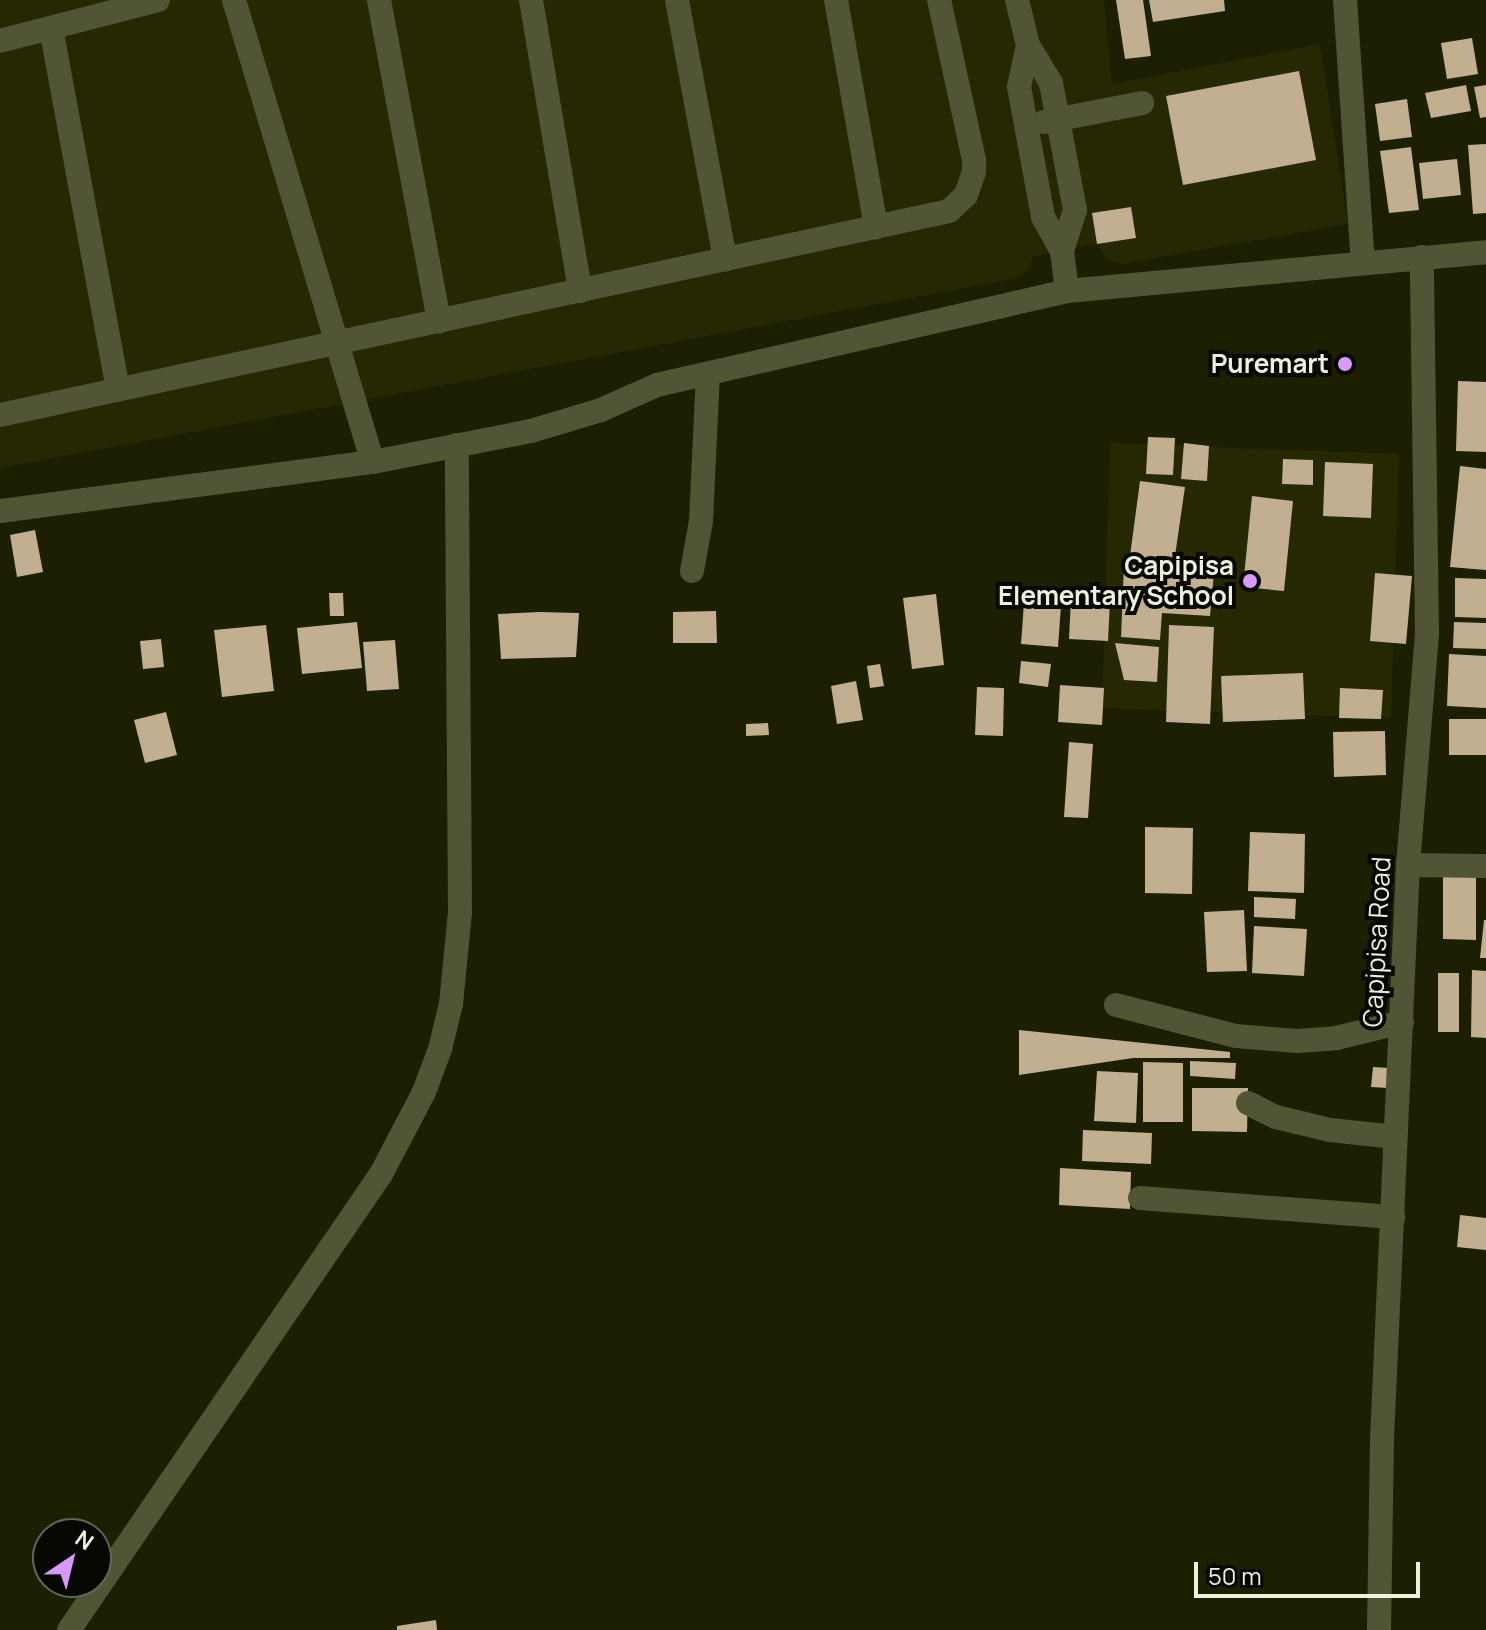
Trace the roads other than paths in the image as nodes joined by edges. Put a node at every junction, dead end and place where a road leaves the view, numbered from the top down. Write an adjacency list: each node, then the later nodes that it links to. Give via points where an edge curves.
1 (158, 0): 10 (street)
2 (234, 0): 25 (street)
3 (379, 0): 24 (street)
4 (531, 0): 22 (street)
5 (677, 0): 20 (street)
6 (836, 0): 16 (street)
7 (939, 0): 16 (street, via 974,160 971,184 949,211)
8 (1017, 0): 12 (street)
9 (1345, 0): 21 (street)
10 (51, 28): 11 (street); 27 (street)
11 (0, 41)
12 (1028, 45): 14 (street, via 1051,83); 15 (street, via 1019,87)
13 (1142, 103): 14 (street)
14 (1057, 119): 15 (street); 17 (street, via 1075,210)
15 (1026, 126): 17 (street, via 1043,217)
16 (876, 228): 20 (street)
17 (1062, 251): 23 (street)
18 (1486, 252): 19 (street)
19 (1422, 257): 21 (street); 33 (street, Capipisa Road, via 1427,632)
20 (725, 260): 22 (street)
21 (1363, 262): 23 (street)
22 (580, 291): 24 (street)
23 (1067, 291): 26 (street)
24 (439, 321): 25 (street)
25 (337, 343): 27 (street); 30 (street)
26 (708, 375): 29 (street, via 657,385 601,410 531,431); 32 (street, via 701,521)
27 (118, 389): 28 (street)
28 (0, 415)
29 (457, 445): 30 (street); 41 (street, via 460,913 451,1004 440,1049 381,1174)
30 (373, 462): 31 (street)
31 (0, 511)
32 (692, 571)
33 (1408, 865): 34 (street); 36 (street, Capipisa Road)
34 (1486, 866)
35 (1116, 1005): 36 (street, via 1236,1036 1283,1040 1336,1038)
36 (1402, 1022): 38 (street, Capipisa Road)
37 (1248, 1103): 38 (street, via 1276,1117 1321,1128)
38 (1396, 1137): 40 (street, Capipisa Road)
39 (1140, 1198): 40 (street)
40 (1393, 1217): 42 (street, Capipisa Road)
41 (69, 1630)
42 (1379, 1630)

